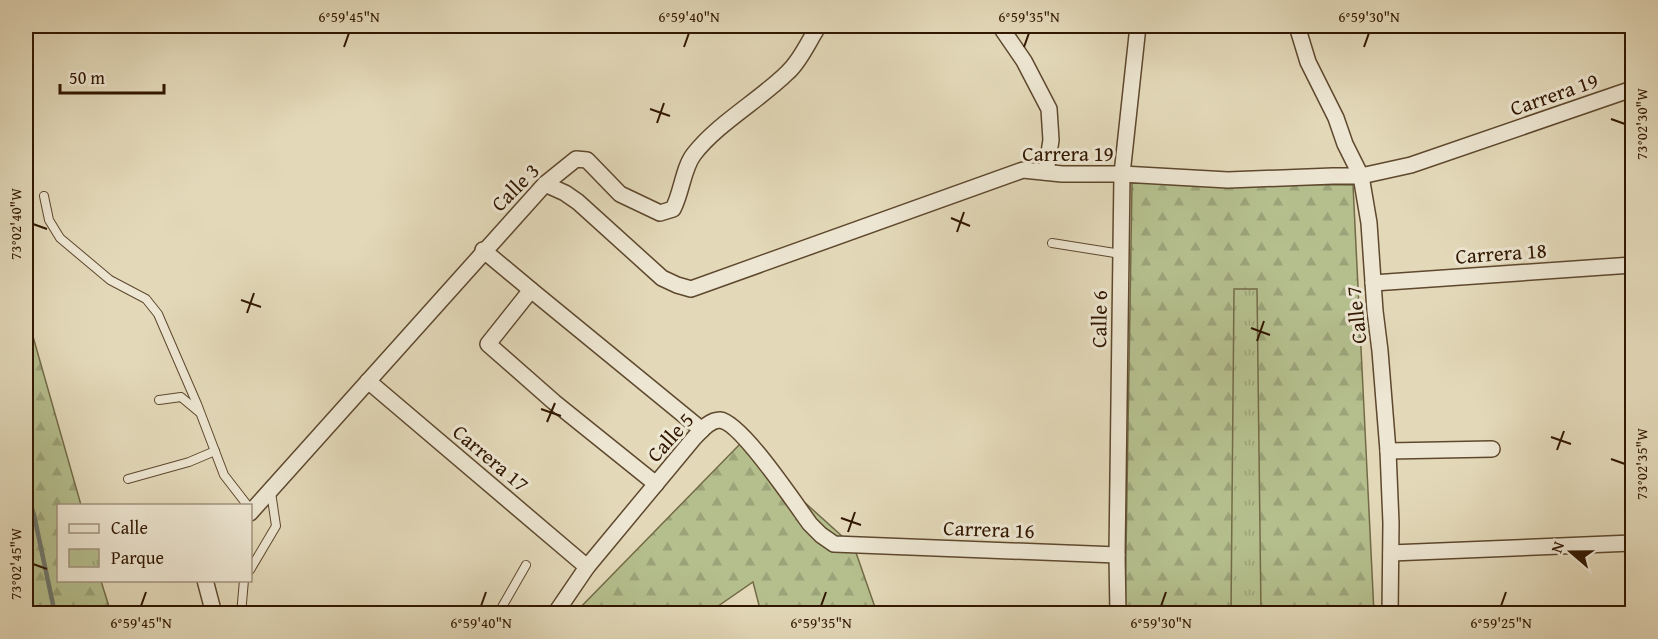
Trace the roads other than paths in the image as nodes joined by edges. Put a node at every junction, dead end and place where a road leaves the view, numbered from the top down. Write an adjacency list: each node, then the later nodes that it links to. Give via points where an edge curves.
1 (815, 26): 9 (street, Calle 3, via 790,71 693,155 673,209 660,213 620,194 587,160 576,159)
2 (1000, 26): 6 (street, via 1049,109 1051,140)
3 (1138, 26): 7 (street, Calle 6)
4 (1297, 26): 8 (street, Calle 7, via 1308,62)
5 (1632, 89): 8 (street, Carrera 19, via 1410,165)
6 (1046, 172): 7 (street, Carrera 19); 9 (street, Carrera 19, via 1023,170 691,288 662,278 578,202)
7 (1122, 174): 8 (street, Carrera 19, via 1228,180); 13 (street, Calle 6)
8 (1361, 176): 15 (street, Calle 7)
9 (545, 184): 12 (street, Calle 3)
10 (44, 196): 19 (lane, via 49,220 60,238 110,280 146,298 158,314)
11 (1052, 243): 13 (lane)
12 (483, 250): 16 (street); 17 (street, Calle 3)
13 (1121, 254): 32 (street, Calle 6)
14 (1632, 265): 15 (street, Carrera 18)
15 (1373, 283): 23 (street, Calle 7)
16 (531, 290): 20 (street); 25 (street, via 488,344)
17 (368, 381): 26 (street, Calle 3); 35 (street, Carrera 17)
18 (159, 400): 19 (lane, via 181,397)
19 (200, 412): 22 (lane)
20 (702, 430): 25 (street, Calle 5); 30 (street, Calle 5, via 717,420 733,426 821,535 834,544)
21 (1492, 449): 23 (street)
22 (215, 451): 24 (lane); 27 (lane, via 224,475)
23 (1388, 451): 31 (street, Calle 7)
24 (128, 478)
25 (656, 484): 35 (street, Calle 5)
26 (271, 490): 28 (street, Calle 3); 34 (lane, via 276,526)
27 (246, 504)
28 (252, 508)
29 (1632, 543): 31 (street)
30 (859, 546): 32 (street, Carrera 16)
31 (1391, 554): 43 (street, Calle 7)
32 (1117, 555): 42 (street, Calle 6)
33 (526, 565): 40 (lane)
34 (252, 567)
35 (587, 567): 41 (street, Calle 5)
36 (206, 582): 38 (street)
37 (244, 582): 39 (lane)
38 (214, 614)
39 (241, 614)
40 (498, 614)
41 (555, 614)
42 (1118, 614)
43 (1390, 614)

